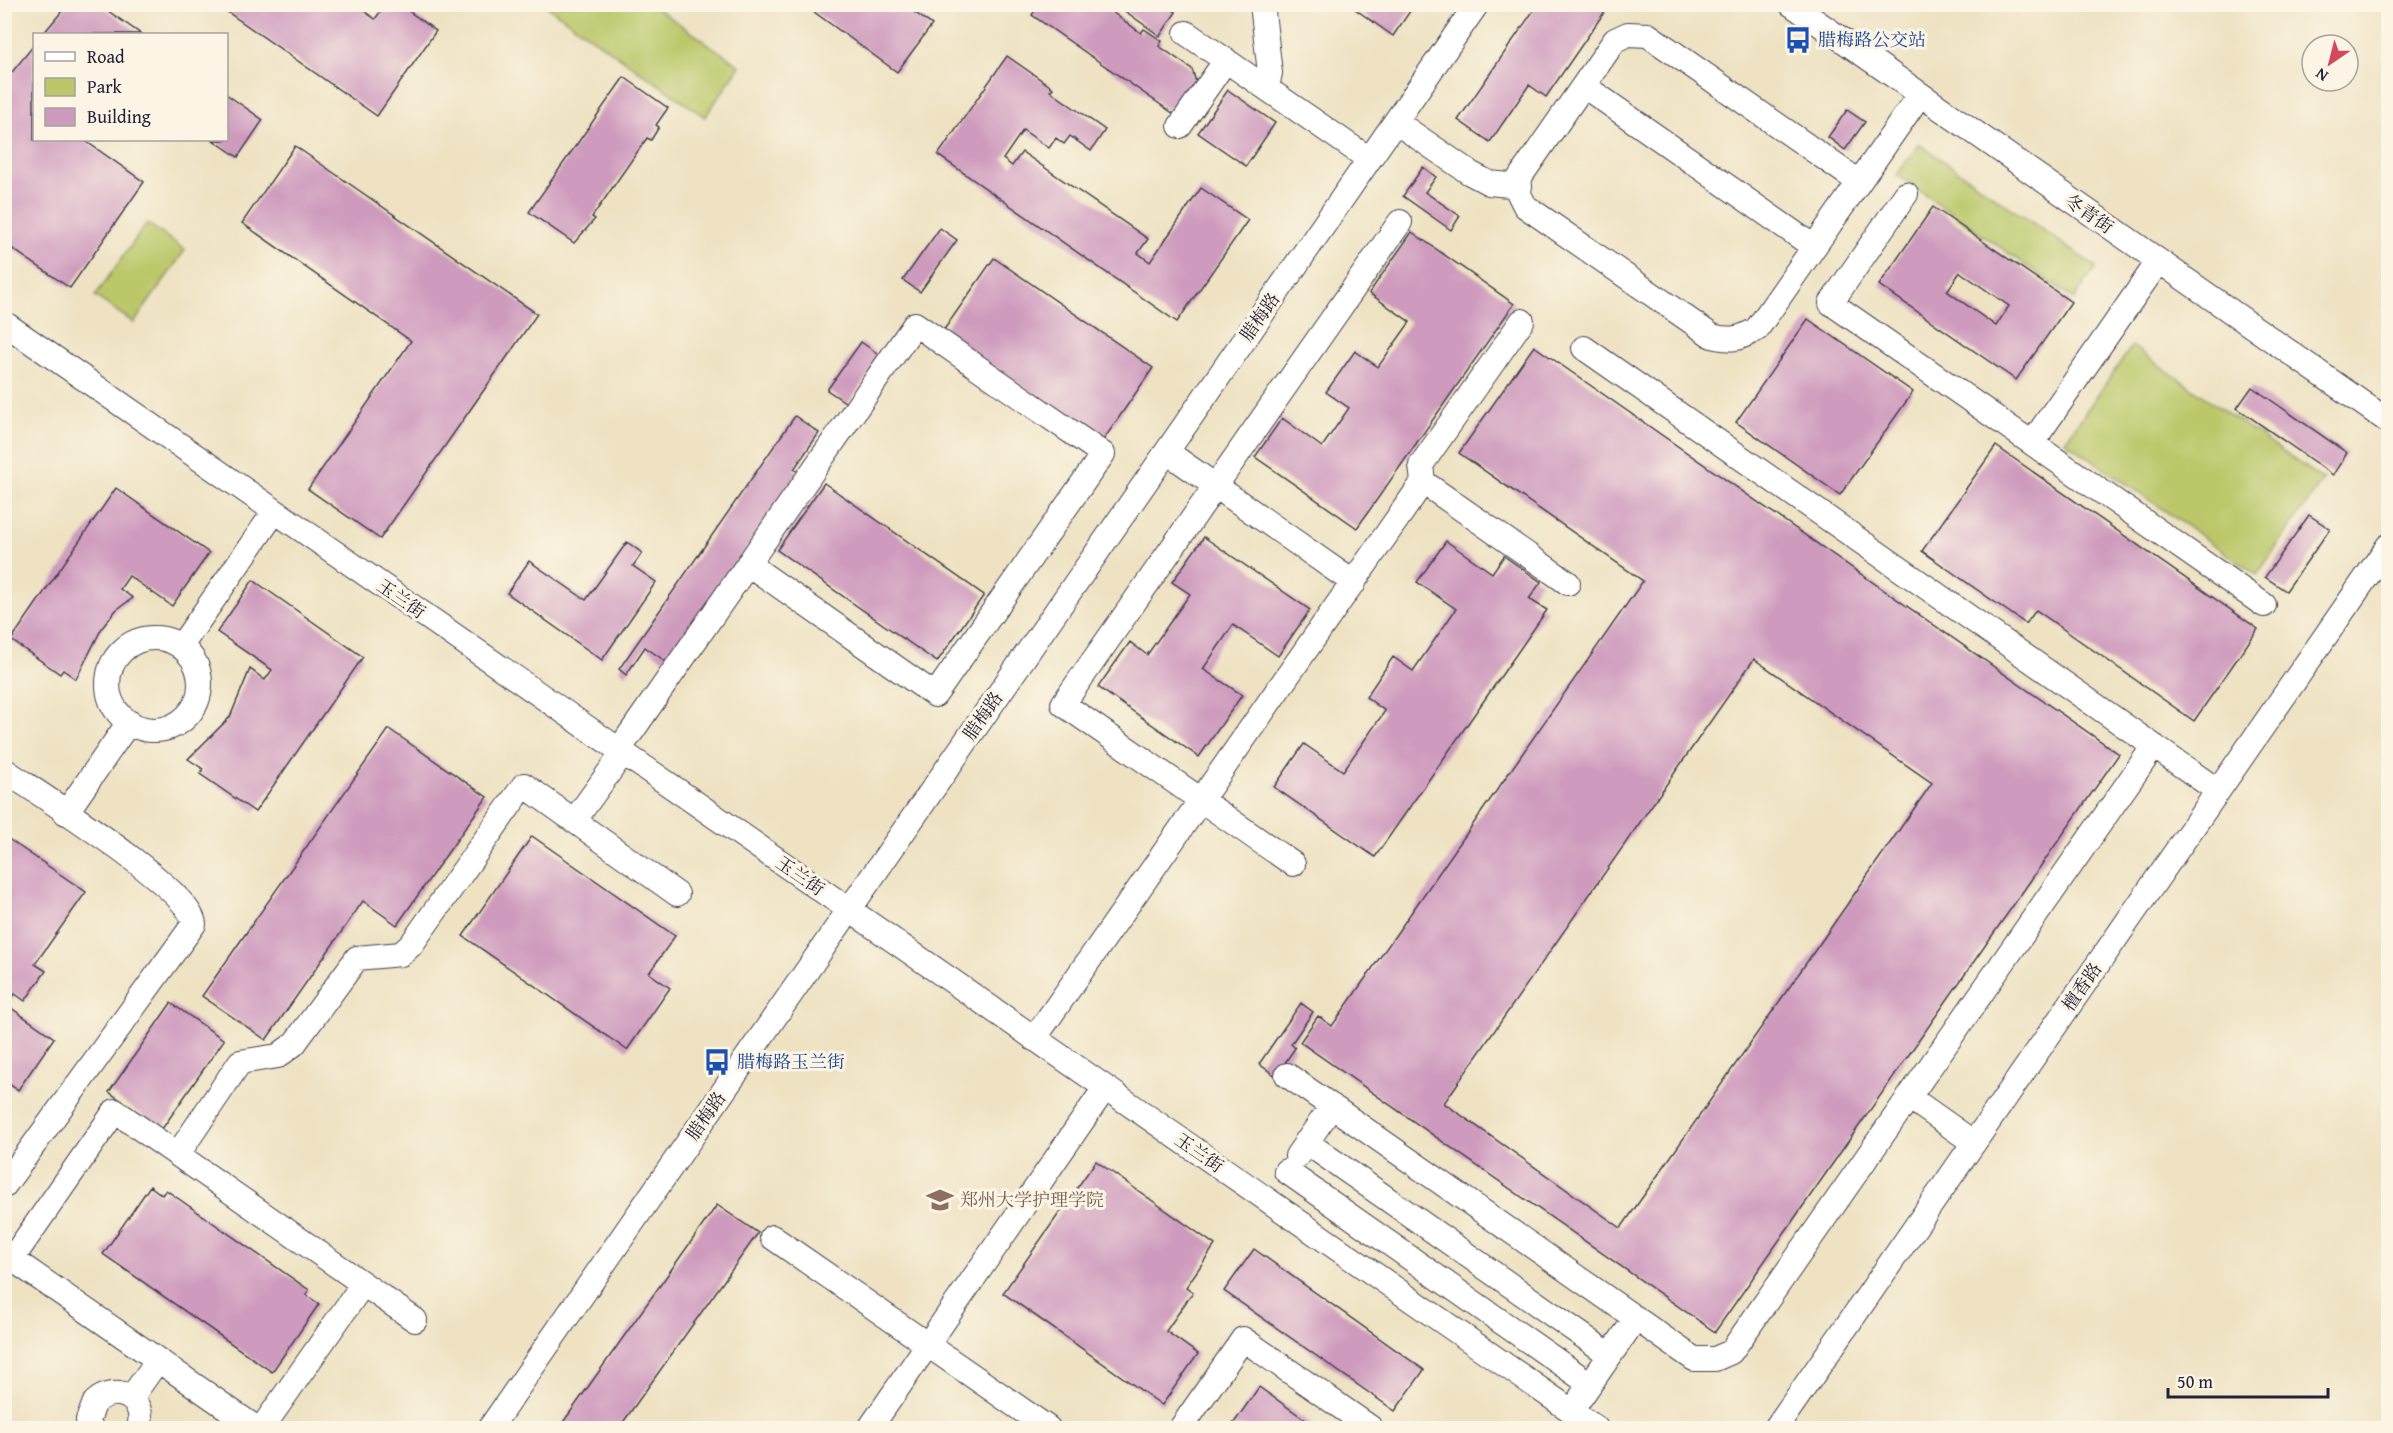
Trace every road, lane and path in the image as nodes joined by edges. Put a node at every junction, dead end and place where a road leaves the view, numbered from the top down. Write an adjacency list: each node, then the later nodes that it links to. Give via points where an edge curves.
1 (1262, 4): 7 (street, via 1270,73)
2 (1477, 4): 9 (street, 腊梅路)
3 (1791, 4): 8 (street, 冬青街)
4 (1186, 33): 5 (street)
5 (1226, 60): 7 (street); 10 (street)
6 (1584, 86): 12 (street, via 1615,40 1628,34 1648,35); 13 (street, via 1520,177); 16 (street)
7 (1267, 88): 11 (street)
8 (1919, 96): 12 (street); 17 (street, 冬青街)
9 (1396, 122): 11 (street, 腊梅路); 13 (street, via 1489,183)
10 (1180, 126)
11 (1369, 159): 23 (street, 腊梅路)
12 (1859, 182): 16 (street)
13 (1520, 186): 16 (street, via 1526,206 1712,336 1728,340 1742,338 1757,329)
14 (1906, 194): 22 (street, via 1831,303)
15 (1400, 222): 25 (street)
16 (1814, 247)
17 (2158, 262): 21 (street, 冬青街); 22 (street)
18 (1522, 321): 24 (street, via 1420,465)
19 (4, 323): 26 (street, 玉兰街)
20 (1584, 348): 34 (street)
21 (2388, 421)
22 (2032, 443): 31 (street)
23 (1167, 452): 25 (street); 43 (street, 腊梅路)
24 (1423, 482): 29 (street); 30 (street)
25 (1215, 486): 29 (street); 38 (street, via 1063,704)
26 (275, 511): 32 (street); 35 (street, 玉兰街)
27 (2388, 546): 37 (street, 檀香路)
28 (748, 564): 28 (street, via 915,324 1102,454 935,695); 35 (street)
29 (1354, 582): 38 (street)
30 (1568, 583)
31 (2264, 605)
32 (181, 646): 33 (street, via 192,657 201,679 197,703 181,722 158,730); 33 (street, via 151,637 119,653 108,686 115,708)
33 (129, 722): 39 (street)
34 (2154, 747): 37 (street); 47 (street)
35 (621, 752): 40 (street); 43 (street, 玉兰街)
36 (4, 770): 39 (street)
37 (2218, 791): 50 (street, 檀香路)
38 (1201, 800): 41 (street); 44 (street)
39 (66, 813): 53 (street, via 155,876 188,908 194,924)
40 (574, 821): 42 (street); 51 (street, via 524,785 411,945 401,954 357,958 294,1044 278,1056 240,1062)
41 (1293, 864)
42 (677, 894)
43 (849, 910): 44 (street, 玉兰街); 69 (street, 腊梅路)
44 (1034, 1039): 46 (street, 玉兰街)
45 (1287, 1075): 48 (street)
46 (1105, 1088): 54 (street, 玉兰街); 59 (street)
47 (1909, 1097): 50 (street); 57 (street, via 1731,1352 1714,1359 1694,1359)
48 (1332, 1106): 49 (street); 57 (street)
49 (1306, 1142): 52 (street); 60 (street)
50 (1974, 1143): 75 (street, 檀香路)
51 (178, 1154): 56 (street); 61 (street, via 115,1111 12,1258)
52 (1286, 1171): 54 (street); 62 (street)
53 (4, 1186)
54 (1266, 1200): 64 (street, 玉兰街)
55 (772, 1237): 59 (street)
56 (363, 1284): 58 (street); 68 (street)
57 (1636, 1318): 60 (street)
58 (415, 1320)
59 (927, 1345): 70 (street); 71 (street)
60 (1610, 1355): 62 (street)
61 (158, 1360): 63 (street); 67 (street)
62 (1590, 1384): 64 (street)
63 (131, 1398): 65 (street, via 122,1393 102,1395 90,1410); 66 (street, via 139,1410)
64 (1571, 1411): 74 (street, 玉兰街)
65 (91, 1428)
66 (139, 1428)
67 (256, 1428)
68 (262, 1428)
69 (490, 1428)
70 (870, 1428)
71 (1048, 1428)
72 (1181, 1428): 73 (street, via 1243,1340)
73 (1371, 1428)
74 (1596, 1428)
75 (1776, 1428)

